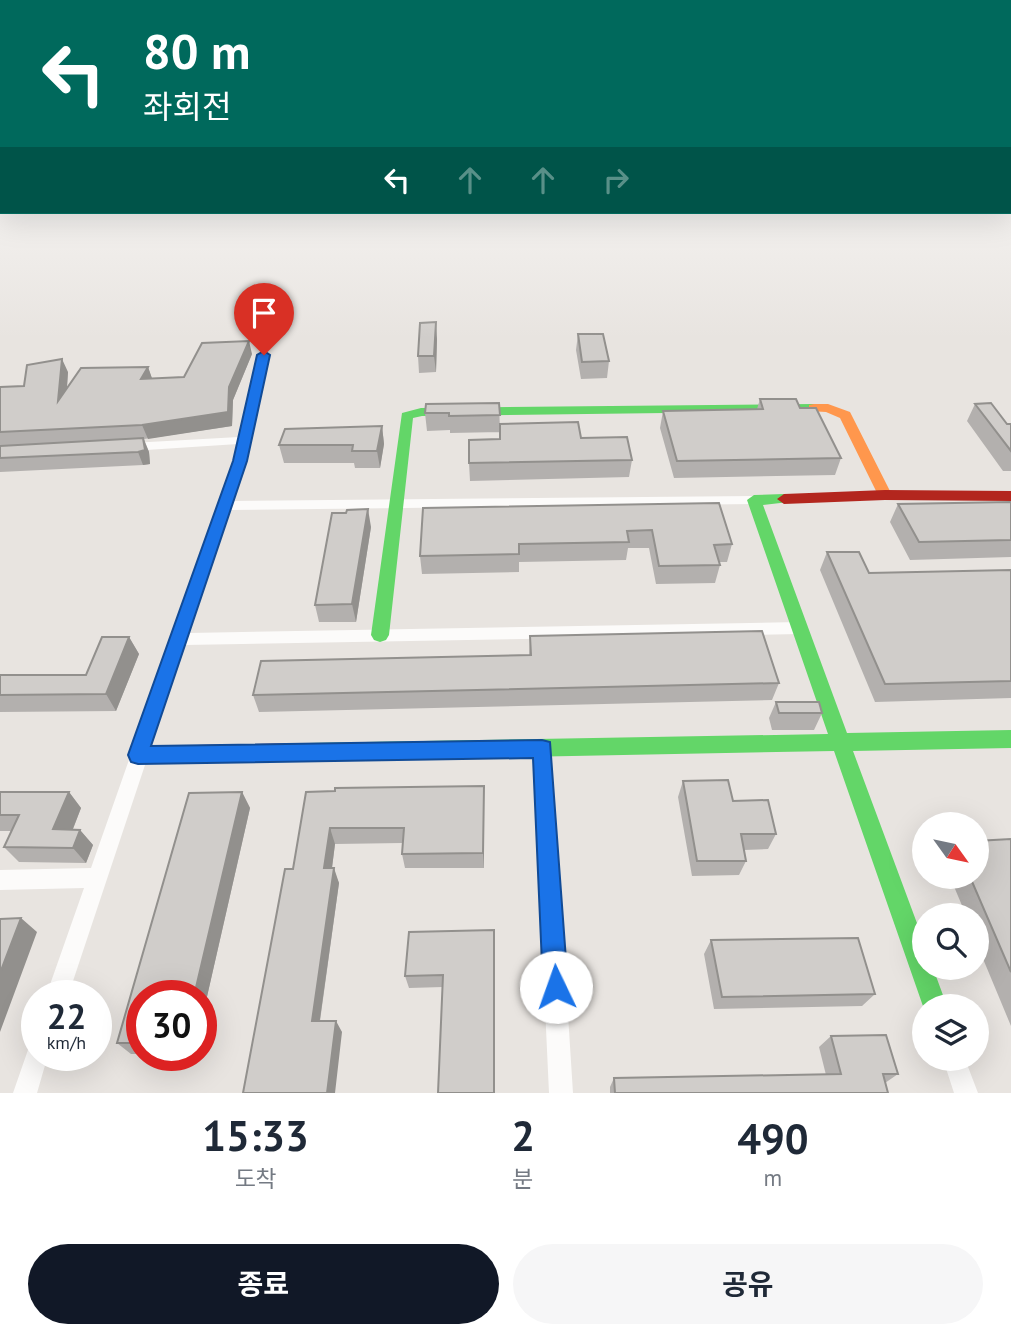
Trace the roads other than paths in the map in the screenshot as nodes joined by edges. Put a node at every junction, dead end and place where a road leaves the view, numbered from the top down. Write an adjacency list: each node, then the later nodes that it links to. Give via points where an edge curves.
1 (264, 355): 2 (street)
2 (244, 440): 3 (street); 8 (street)
3 (117, 448)
4 (885, 495): 5 (street); 6 (street); 7 (street, via 845,415 828,408 434,411 407,416)
5 (1011, 496)
6 (754, 500): 7 (street); 9 (street)
7 (397, 504): 8 (street); 10 (street)
8 (224, 506): 11 (street)
9 (799, 628): 10 (street); 13 (street)
10 (380, 635): 11 (street)
11 (179, 639): 15 (street)
12 (1011, 739): 13 (street)
13 (843, 743): 14 (street); 19 (street)
14 (542, 749): 15 (street); 23 (street)
15 (138, 755): 16 (street)
16 (97, 878): 17 (street); 18 (street)
17 (0, 880)
18 (62, 980)
19 (931, 994)
20 (32, 1071): 22 (street)
21 (958, 1071): 24 (street)
22 (24, 1093)
23 (561, 1093)
24 (966, 1093)

